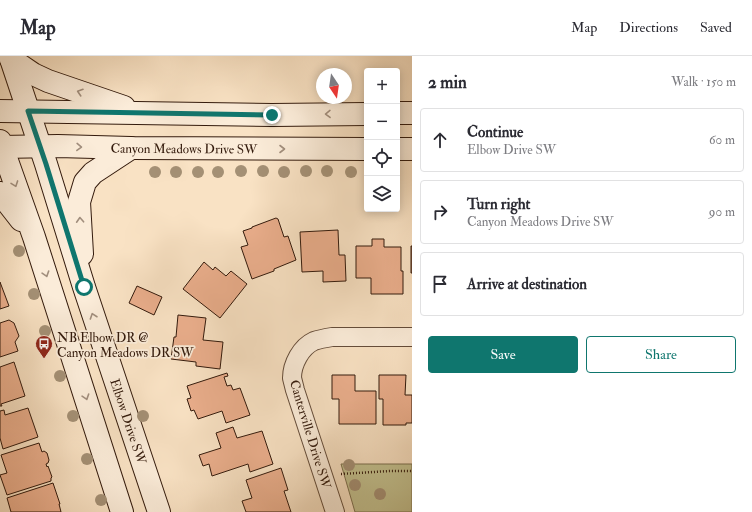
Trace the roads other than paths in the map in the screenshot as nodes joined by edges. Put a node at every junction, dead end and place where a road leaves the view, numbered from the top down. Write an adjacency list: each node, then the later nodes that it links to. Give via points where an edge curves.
1 (11, 58): 3 (main road, Elbow Drive SW); 4 (main road, one-way to 1, via 48,81 32,74)
2 (0, 111): 3 (main road)
3 (28, 111): 4 (main road); 9 (main road, Elbow Drive SW)
4 (144, 113): 7 (main road, one-way to 4)
5 (400, 113): 6 (main road)
6 (412, 113)
7 (364, 114)
8 (1, 145): 9 (main road, Canyon Meadows Drive SW); 15 (main road, one-way to 15)
9 (40, 146): 10 (main road, Canyon Meadows Drive SW, one-way to 10); 16 (main road, Elbow Drive SW)
10 (131, 148): 11 (main road, Canyon Meadows Drive SW, one-way to 11); 16 (main road, one-way to 10, via 79,202 85,182 93,173)
11 (364, 149)
12 (400, 149): 13 (main road)
13 (412, 149)
14 (0, 193): 15 (main road)
15 (34, 236): 18 (main road, one-way to 18)
16 (84, 287): 19 (main road, Elbow Drive SW, one-way to 16)
17 (412, 337): 20 (street, Canterville Drive SW, via 332,337 313,341 300,354 294,365 292,378 295,390)
18 (122, 512)
19 (159, 512)
20 (335, 512)

